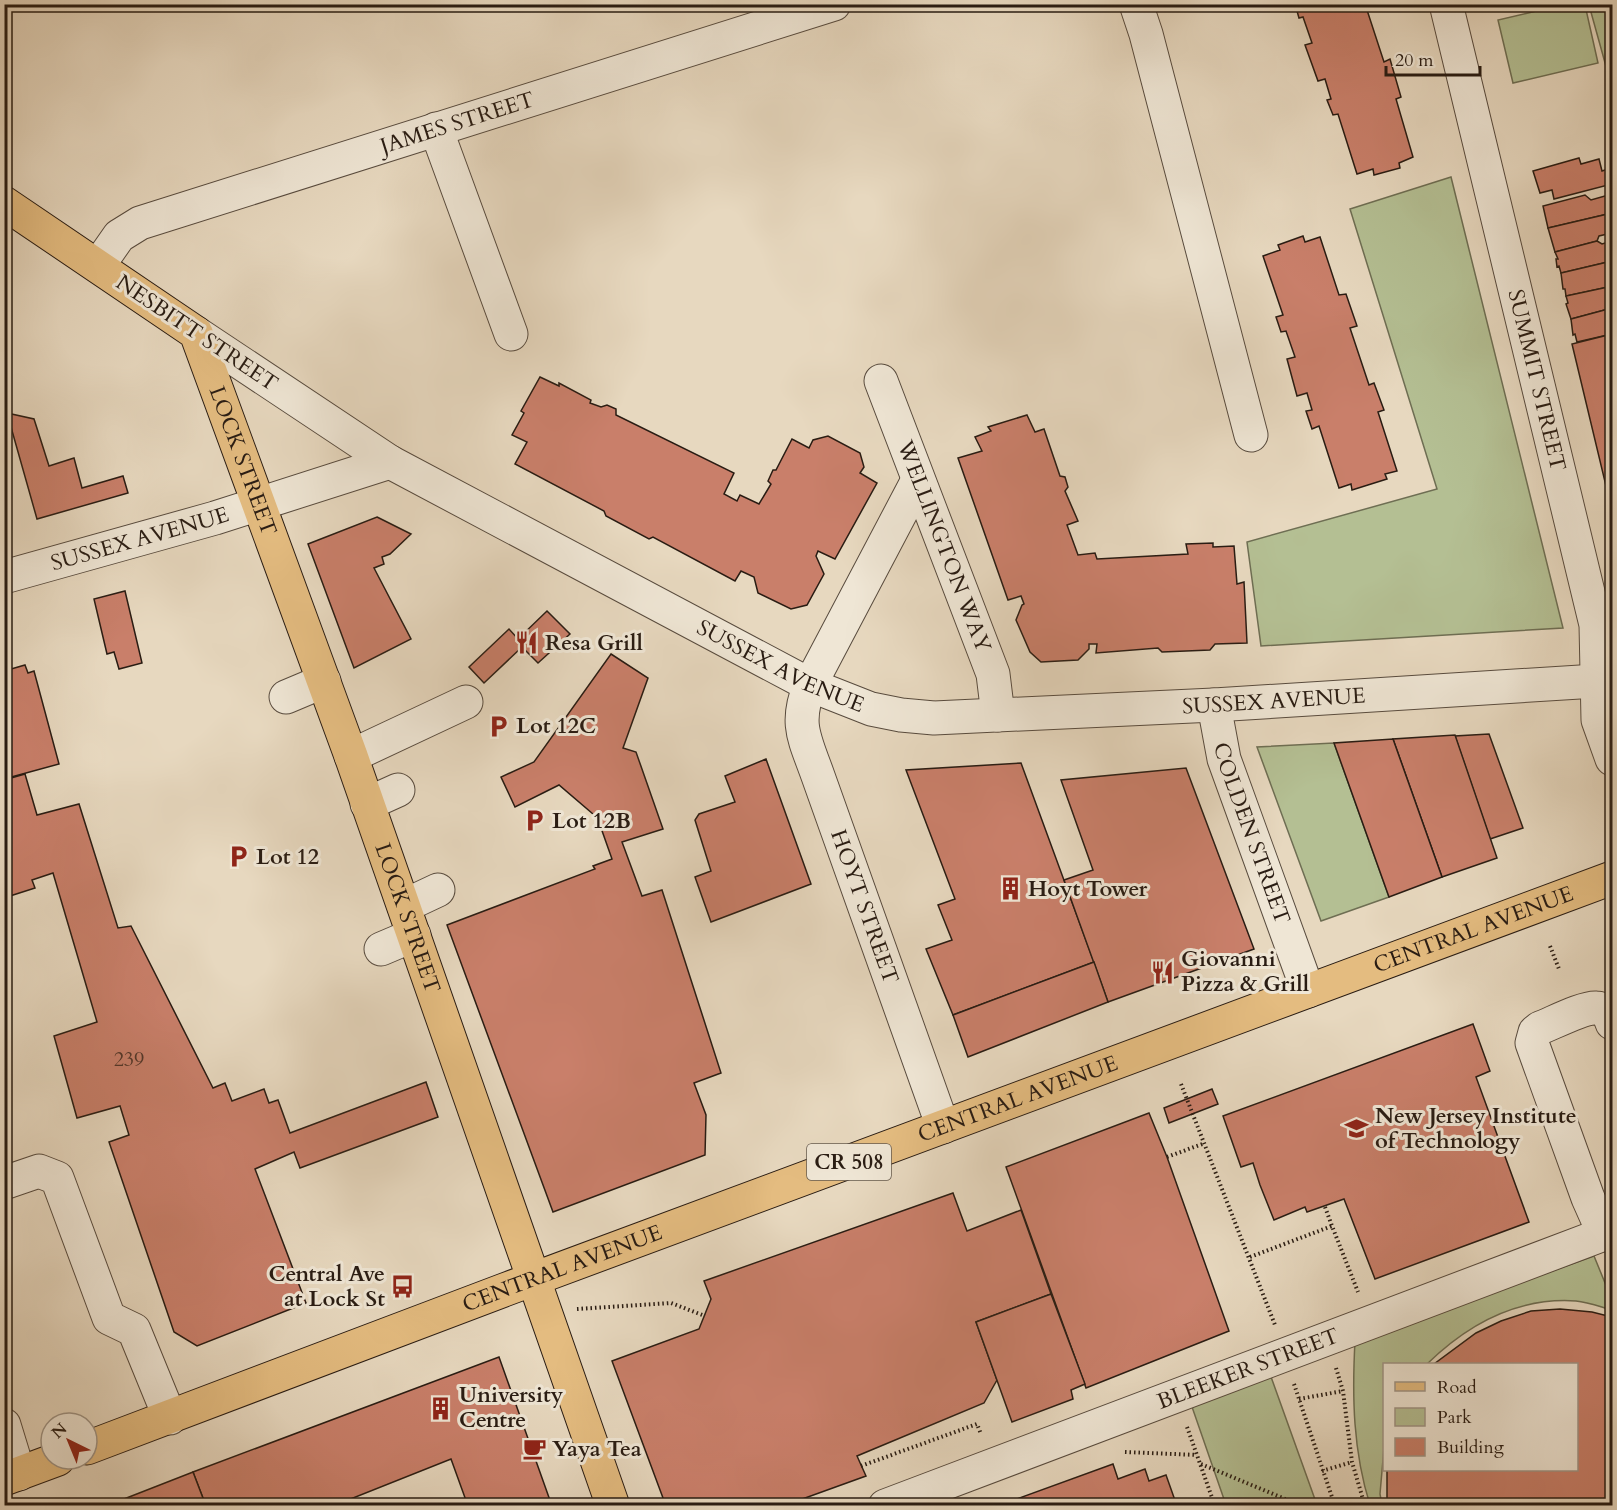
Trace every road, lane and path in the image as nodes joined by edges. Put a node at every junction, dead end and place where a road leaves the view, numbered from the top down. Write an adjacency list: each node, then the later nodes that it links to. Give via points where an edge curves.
1 (834, 4): 4 (street, JAMES STREET)
2 (1136, 4): 10 (street)
3 (1446, 4): 16 (street, SUMMIT STREET, via 1596,625)
4 (436, 129): 6 (street, JAMES STREET, via 140,223 119,236); 8 (street)
5 (4, 203): 6 (main road, NESBITT STREET)
6 (98, 266): 7 (main road, NESBITT STREET)
7 (196, 333): 11 (street, NESBITT STREET); 13 (main road, LOCK STREET)
8 (511, 334)
9 (881, 381): 12 (street, WELLINGTON WAY)
10 (1251, 435)
11 (390, 462): 13 (street, SUSSEX AVENUE); 17 (street, SUSSEX AVENUE)
12 (918, 480): 17 (street, HOYT STREET); 21 (street, WELLINGTON WAY, via 993,674)
13 (260, 504): 14 (street, SUSSEX AVENUE); 15 (main road, LOCK STREET)
14 (4, 578)
15 (324, 681): 18 (street); 22 (main road, LOCK STREET)
16 (1605, 681): 20 (street, SUSSEX AVENUE); 23 (street, SUMMIT STREET, via 1598,720)
17 (810, 685): 21 (street, SUSSEX AVENUE, via 885,712 934,718); 35 (street, HOYT STREET, via 803,703 802,730)
18 (286, 697)
19 (466, 702): 22 (street)
20 (1214, 705): 21 (street, SUSSEX AVENUE); 32 (street, COLDEN STREET, via 1224,759)
21 (998, 715)
22 (351, 756): 25 (main road, LOCK STREET)
23 (1612, 759)
24 (398, 790): 25 (street)
25 (367, 804): 28 (main road, LOCK STREET)
26 (1612, 878): 32 (main road, CENTRAL AVENUE / CR 508)
27 (438, 890): 28 (street)
28 (409, 920): 30 (street); 43 (main road, LOCK STREET)
29 (1550, 946): 31 (path)
30 (381, 949)
31 (1559, 969)
32 (1308, 991): 35 (main road, CENTRAL AVENUE / CR 508)
33 (1612, 1023): 41 (street, via 1602,1009 1589,1009 1540,1028 1532,1043 1588,1198)
34 (1181, 1084): 36 (path)
35 (943, 1127): 43 (main road, CENTRAL AVENUE / CR 508)
36 (1205, 1143): 37 (path); 42 (path)
37 (1167, 1157)
38 (4, 1184): 52 (street, via 39,1171 57,1178 109,1318 134,1330)
39 (1325, 1207): 40 (path)
40 (1332, 1226): 42 (path); 44 (path)
41 (1608, 1232): 47 (street, BLEEKER STREET)
42 (1250, 1257): 48 (path)
43 (533, 1280): 52 (main road, CENTRAL AVENUE / CR 508); 62 (main road, LOCK STREET)
44 (1360, 1298)
45 (576, 1309): 46 (path, via 671,1303)
46 (705, 1316)
47 (1327, 1339): 48 (street, BLEEKER STREET); 49 (path)
48 (1286, 1355): 50 (street, BLEEKER STREET); 51 (path)
49 (1343, 1391): 51 (path); 55 (path)
50 (1176, 1396): 56 (path); 58 (street, BLEEKER STREET)
51 (1299, 1400): 60 (path)
52 (170, 1418): 54 (main road, CENTRAL AVENUE / CR 508)
53 (4, 1425): 61 (street)
54 (99, 1445)
55 (1352, 1462): 60 (path); 67 (path)
56 (1200, 1463): 64 (path); 65 (path)
57 (39, 1466): 61 (main road)
58 (994, 1466): 59 (path, via 977,1424); 63 (street, BLEEKER STREET)
59 (861, 1467)
60 (1322, 1471): 66 (path)
61 (12, 1476)
62 (613, 1506)
63 (885, 1506)
64 (1215, 1506)
65 (1302, 1506)
66 (1335, 1506)
67 (1365, 1506)

